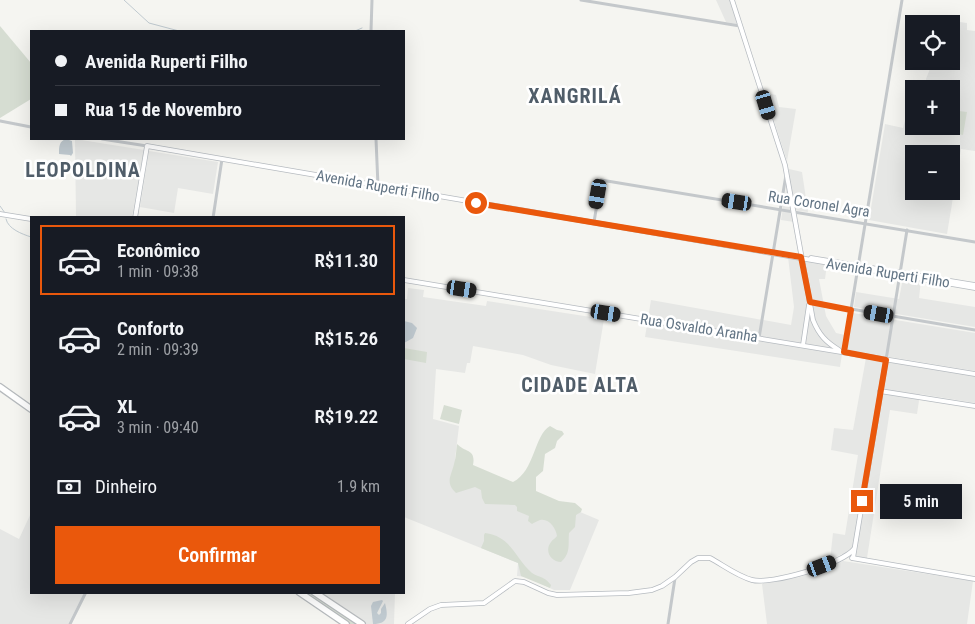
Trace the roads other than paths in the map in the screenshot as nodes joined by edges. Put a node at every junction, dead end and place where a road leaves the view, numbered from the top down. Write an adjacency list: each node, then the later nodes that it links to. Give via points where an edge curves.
1 (372, 0): 6 (street)
2 (581, 0): 5 (street)
3 (732, 0): 5 (main road)
4 (902, 0): 22 (street)
5 (740, 26): 13 (main road)
6 (371, 30)
7 (0, 121): 8 (street)
8 (30, 127)
9 (108, 140): 11 (street, Avenida Ruperti Filho)
10 (376, 140): 14 (street)
11 (147, 146): 12 (main road, Avenida Ruperti Filho); 18 (main road)
12 (222, 159): 14 (main road, Avenida Ruperti Filho); 19 (street)
13 (786, 172): 15 (street); 16 (main road)
14 (378, 186): 21 (main road, Avenida Ruperti Filho)
15 (780, 209): 16 (street, Rua Coronel Agra); 21 (street, Rua Coronel Agra, via 601,180); 25 (street)
16 (794, 212): 22 (street, Rua Coronel Agra); 26 (main road)
17 (0, 214): 20 (main road)
18 (135, 216)
19 (213, 216)
20 (30, 219)
21 (594, 222): 25 (main road, Avenida Ruperti Filho)
22 (866, 223): 23 (street, Rua Coronel Agra); 27 (street)
23 (907, 230): 24 (street, Rua Coronel Agra); 28 (street)
24 (975, 242)
25 (773, 252): 26 (main road, Avenida Ruperti Filho); 35 (street)
26 (801, 257): 27 (main road, Avenida Ruperti Filho); 31 (main road)
27 (858, 267): 28 (main road, Avenida Ruperti Filho); 32 (street)
28 (899, 274): 30 (main road, Avenida Ruperti Filho); 33 (street)
29 (405, 280): 35 (main road, Rua Osvaldo Aranha)
30 (975, 286)
31 (810, 302): 32 (street); 36 (main road); 37 (main road, via 817,330)
32 (851, 310): 33 (street); 38 (street)
33 (892, 316): 34 (street); 39 (street)
34 (975, 330)
35 (759, 338): 36 (main road, Rua Osvaldo Aranha)
36 (803, 345): 37 (main road, Rua Osvaldo Aranha)
37 (830, 347): 38 (main road, Rua Osvaldo Aranha)
38 (843, 351): 39 (main road, Rua Osvaldo Aranha)
39 (886, 360): 40 (main road, Rua Osvaldo Aranha); 42 (main road)
40 (975, 374)
41 (0, 387): 44 (highway)
42 (880, 391): 43 (main road); 45 (main road)
43 (975, 406)
44 (30, 408)
45 (854, 549): 46 (main road); 47 (main road)
46 (845, 557): 47 (main road); 48 (main road, via 796,575 758,581 750,580 710,558 698,558)
47 (853, 558): 49 (main road)
48 (675, 577): 58 (main road, via 652,590 557,595 515,581 484,603 441,605); 59 (street)
49 (975, 578)
50 (85, 594): 54 (street)
51 (301, 594): 55 (highway)
52 (301, 594): 56 (highway)
53 (317, 594): 57 (highway)
54 (70, 624)
55 (341, 624)
56 (346, 624)
57 (362, 624)
58 (408, 624)
59 (668, 624)

